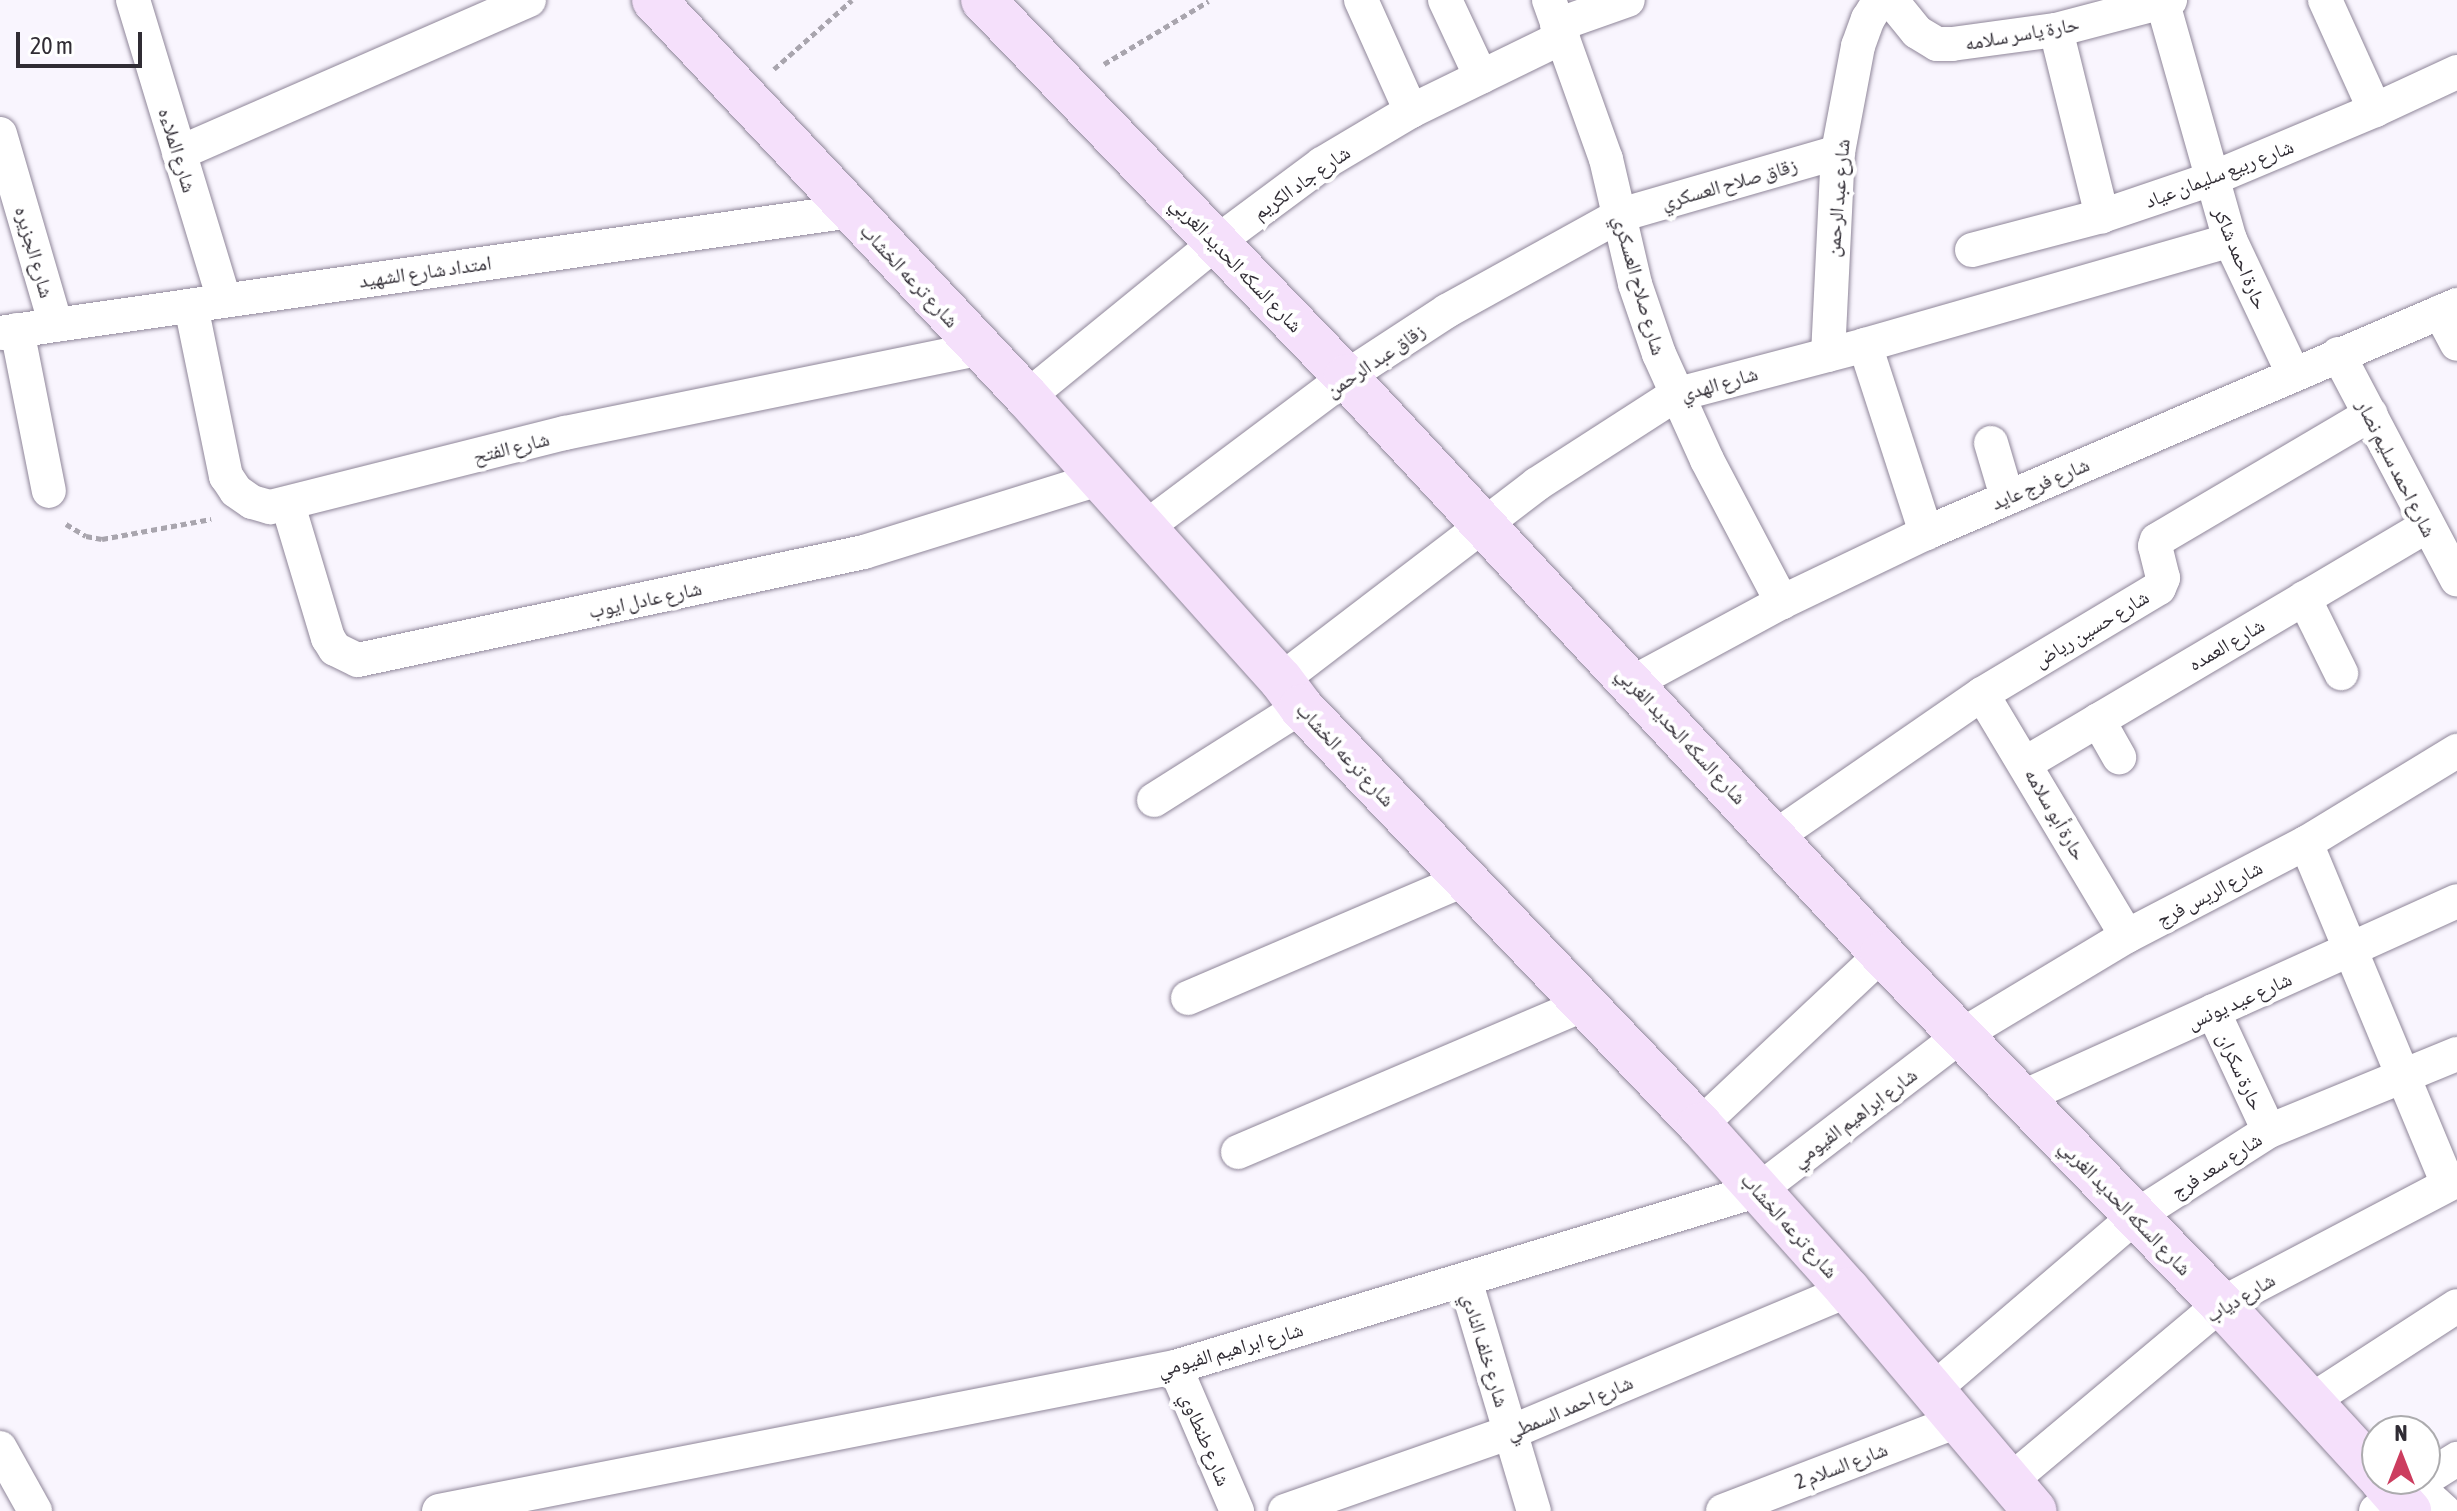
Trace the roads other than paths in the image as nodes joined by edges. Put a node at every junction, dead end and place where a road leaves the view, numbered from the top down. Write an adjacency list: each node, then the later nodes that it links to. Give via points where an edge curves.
1 (133, 0): 20 (street, شارع الملاءه)
2 (529, 0): 20 (street)
3 (654, 0): 22 (street, شارع ترعه الخشاب)
4 (983, 0): 26 (street, شارع السكه الحديد الغربي)
5 (1361, 0): 17 (street)
6 (1445, 0): 15 (street)
7 (1628, 0): 12 (street, شارع جاد الكريم)
8 (1880, 0): 19 (street, شارع عبد الرحمن, via 1858,46)
9 (1891, 0): 13 (street, حارة ياسر سلامه, via 1917,32 1937,44)
10 (2325, 0): 16 (street)
11 (2164, 1): 13 (street, حارة ياسر سلامه); 21 (street, حارة احمد شاكر)
12 (1556, 21): 15 (street, شارع جاد الكريم); 23 (street, شارع صلاح العسكري, via 1598,135)
13 (2056, 30): 24 (street)
14 (2457, 72): 16 (street, شارع ربيع سليمان عياد)
15 (1481, 77): 17 (street, شارع جاد الكريم)
16 (2375, 110): 21 (street, شارع ربيع سليمان عياد)
17 (1411, 111): 26 (street, شارع جاد الكريم, via 1322,164)
18 (0, 134): 30 (street, شارع الجزيره)
19 (1838, 152): 23 (street, زقاق صلاح العسكري); 36 (street, شارع عبد الرحمن)
20 (179, 153): 28 (street, شارع الملاءه)
21 (2211, 179): 24 (street, شارع ربيع سليمان عياد); 25 (street, حارة احمد شاكر)
22 (851, 211): 28 (street, امتداد شارع الشهيد); 34 (street, شارع ترعه الخشاب)
23 (1620, 215): 38 (street, زقاق عبد الرحمن, via 1447,311); 39 (street, شارع صلاح العسكري, via 1635,284)
24 (2102, 216): 27 (street, شارع ربيع سليمان عياد)
25 (2230, 240): 33 (street, شارع الهدي); 37 (street, حارة احمد شاكر)
26 (1217, 242): 38 (street, شارع السكه الحديد الغربي); 40 (street, شارع جاد الكريم)
27 (1972, 250)
28 (207, 303): 30 (street, امتداد شارع الشهيد); 46 (street, شارع الفتح, via 226,476 252,502)
29 (2449, 308): 32 (street); 35 (street, شارع فرج عايد)
30 (56, 325): 31 (street, امتداد شارع الشهيد)
31 (8, 332): 44 (street)
32 (2457, 344)
33 (1865, 345): 36 (street, شارع الهدي); 50 (street)
34 (978, 349): 40 (street, شارع ترعه الخشاب); 46 (street, شارع الفتح, via 565,433)
35 (2338, 354): 37 (street, شارع فرج عايد); 41 (street, شارع احمد سليم نصار)
36 (1828, 355): 39 (street, شارع الهدي)
37 (2293, 373): 45 (street, شارع فرج عايد)
38 (1346, 377): 47 (street, شارع السكه الحديد الغربي); 49 (street, زقاق عبد الرحمن)
39 (1675, 395): 47 (street, شارع الهدي, via 1605,437); 53 (street, شارع صلاح العسكري)
40 (1027, 397): 43 (street, شارع ترعه الخشاب)
41 (2371, 414): 48 (street, شارع احمد سليم نصار); 57 (street, شارع حسين رياض, via 2157,540 2163,578 2159,588)
42 (1991, 443): 45 (street)
43 (1101, 478): 46 (street, شارع عادل ايوب, via 864,552 358,660 335,649 328,638); 49 (street, شارع ترعه الخشاب)
44 (49, 491)
45 (2007, 497): 50 (street, شارع فرج عايد)
46 (288, 505)
47 (1482, 526): 55 (street, شارع السكه الحديد الغربي); 56 (street, شارع الهدي)
48 (2426, 526): 51 (street, شارع احمد سليم نصار); 52 (street, شارع العمده)
49 (1145, 528): 56 (street, شارع ترعه الخشاب)
50 (1926, 533): 53 (street, شارع فرج عايد)
51 (2457, 580)
52 (2304, 598): 54 (street); 58 (street, شارع العمده)
53 (1782, 602): 55 (street, شارع فرج عايد)
54 (2341, 673)
55 (1634, 682): 63 (street, شارع السكه الحديد الغربي)
56 (1291, 694): 62 (street, شارع الهدي); 65 (street, شارع ترعه الخشاب)
57 (1982, 694): 61 (street, حارة أبو سلامه); 63 (street, شارع حسين رياض)
58 (2098, 720): 60 (street); 61 (street, شارع العمده)
59 (2457, 751): 64 (street, شارع الريس فرج)
60 (2119, 757)
61 (2026, 763): 67 (street, حارة أبو سلامه)
62 (1154, 800)
63 (1776, 836): 69 (street, شارع السكه الحديد الغربي)
64 (2306, 843): 67 (street, شارع الريس فرج); 68 (street)
65 (1463, 880): 70 (street); 71 (street, شارع ترعه الخشاب)
66 (2457, 901): 68 (street, شارع عيد يونس)
67 (2127, 936): 73 (street, شارع الريس فرج)
68 (2354, 951): 72 (street, شارع عيد يونس); 75 (street)
69 (1882, 954): 73 (street, شارع السكه الحديد الغربي); 77 (street)
70 (1188, 998)
71 (1585, 1004): 77 (street, شارع ترعه الخشاب); 79 (street)
72 (2213, 1011): 76 (street, شارع عيد يونس); 78 (street, حارة سكران)
73 (1962, 1035): 76 (street, شارع السكه الحديد الغربي); 81 (street, شارع ابراهيم الفيومي)
74 (2457, 1054): 75 (street, شارع سعد فرج)
75 (2405, 1076): 78 (street, شارع سعد فرج); 80 (street)
76 (2021, 1098): 82 (street, شارع السكه الحديد الغربي)
77 (1700, 1125): 81 (street, شارع ترعه الخشاب)
78 (2269, 1131): 82 (street, شارع سعد فرج)
79 (1238, 1152)
80 (2453, 1182): 85 (street, شارع دياب)
81 (1759, 1190): 83 (street, شارع ابراهيم الفيومي); 84 (street, شارع ترعه الخشاب)
82 (2136, 1216): 85 (street, شارع السكه الحديد الغربي); 89 (street, شارع سعد فرج)
83 (1465, 1280): 87 (street, شارع ابراهيم الفيومي); 90 (street, شارع خلف النادي)
84 (1848, 1290): 89 (street, شارع ترعه الخشاب); 90 (street, شارع احمد السمطي)
85 (2221, 1304): 88 (street, شارع السكه الحديد الغربي); 94 (street, شارع دياب)
86 (2457, 1306): 88 (street)
87 (1175, 1367): 96 (street, شارع ابراهيم الفيومي); 97 (street, شارع طنطاوي)
88 (2309, 1402): 91 (street, شارع السكه الحديد الغربي)
89 (1947, 1404): 94 (street, شارع ترعه الخشاب); 100 (street, شارع السلام 2)
90 (1511, 1432): 98 (street, شارع احمد السمطي); 99 (street, شارع خلف النادي)
91 (2361, 1451)
92 (1, 1454): 95 (street)
93 (2413, 1495): 101 (street)
94 (2023, 1496)
95 (35, 1511)
96 (439, 1511)
97 (1237, 1511)
98 (1285, 1511)
99 (1534, 1511)
100 (1723, 1511)
101 (2444, 1511)

